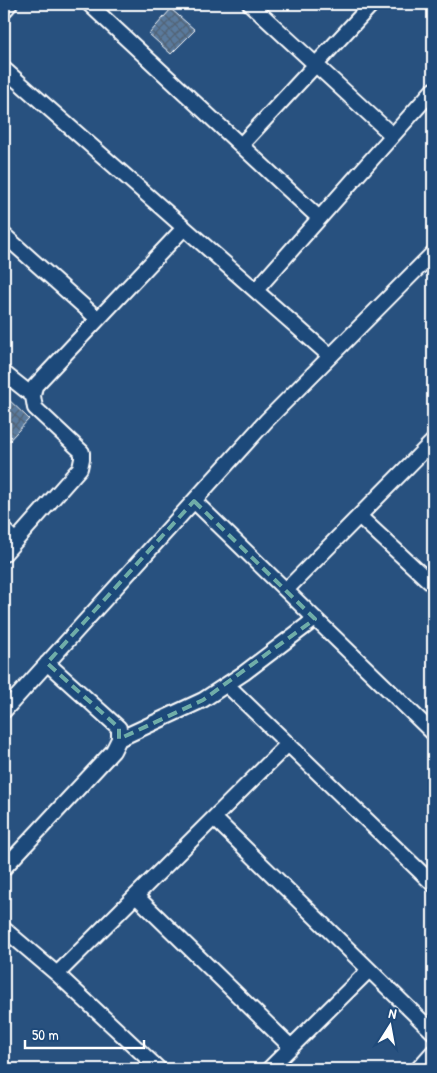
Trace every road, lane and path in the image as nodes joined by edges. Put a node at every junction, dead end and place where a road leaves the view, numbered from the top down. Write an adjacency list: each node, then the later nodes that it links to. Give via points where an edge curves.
1 (10, 4): 5 (street)
2 (89, 4): 10 (street)
3 (250, 4): 6 (street)
4 (372, 4): 6 (street)
5 (4, 11)
6 (316, 65): 9 (street); 10 (street)
7 (4, 69): 12 (street)
8 (433, 90): 9 (street)
9 (392, 135): 11 (street)
10 (241, 145): 11 (street)
11 (319, 218): 15 (street)
12 (184, 228): 15 (street); 16 (street)
13 (4, 235): 16 (street)
14 (433, 253): 17 (street)
15 (256, 290): 17 (street)
16 (98, 319): 19 (street, via 35,386)
17 (330, 356): 21 (street)
18 (4, 373): 19 (street)
19 (33, 396): 24 (street, via 35,408 82,452 82,459 80,468)
20 (433, 441): 22 (street)
21 (194, 501): 27 (street); 29 (street)
22 (359, 516): 26 (street); 27 (street)
23 (4, 530): 24 (street)
24 (15, 541): 25 (street)
25 (4, 554)
26 (433, 585)
27 (286, 590): 28 (street)
28 (315, 619): 30 (street); 32 (street)
29 (47, 663): 31 (street); 33 (street, via 119,728)
30 (227, 685): 33 (street, via 203,700); 34 (street)
31 (4, 710)
32 (433, 734)
33 (119, 739): 36 (street, via 113,751)
34 (288, 744): 35 (street); 37 (street)
35 (214, 818): 38 (street); 40 (street)
36 (4, 868)
37 (433, 884)
38 (136, 896): 41 (street); 43 (street)
39 (4, 929): 41 (street)
40 (369, 970): 42 (street); 43 (street)
41 (57, 974): 45 (street)
42 (433, 1032)
43 (291, 1047): 46 (street)
44 (433, 1052): 47 (street)
45 (159, 1069)
46 (269, 1069)
47 (418, 1069)

